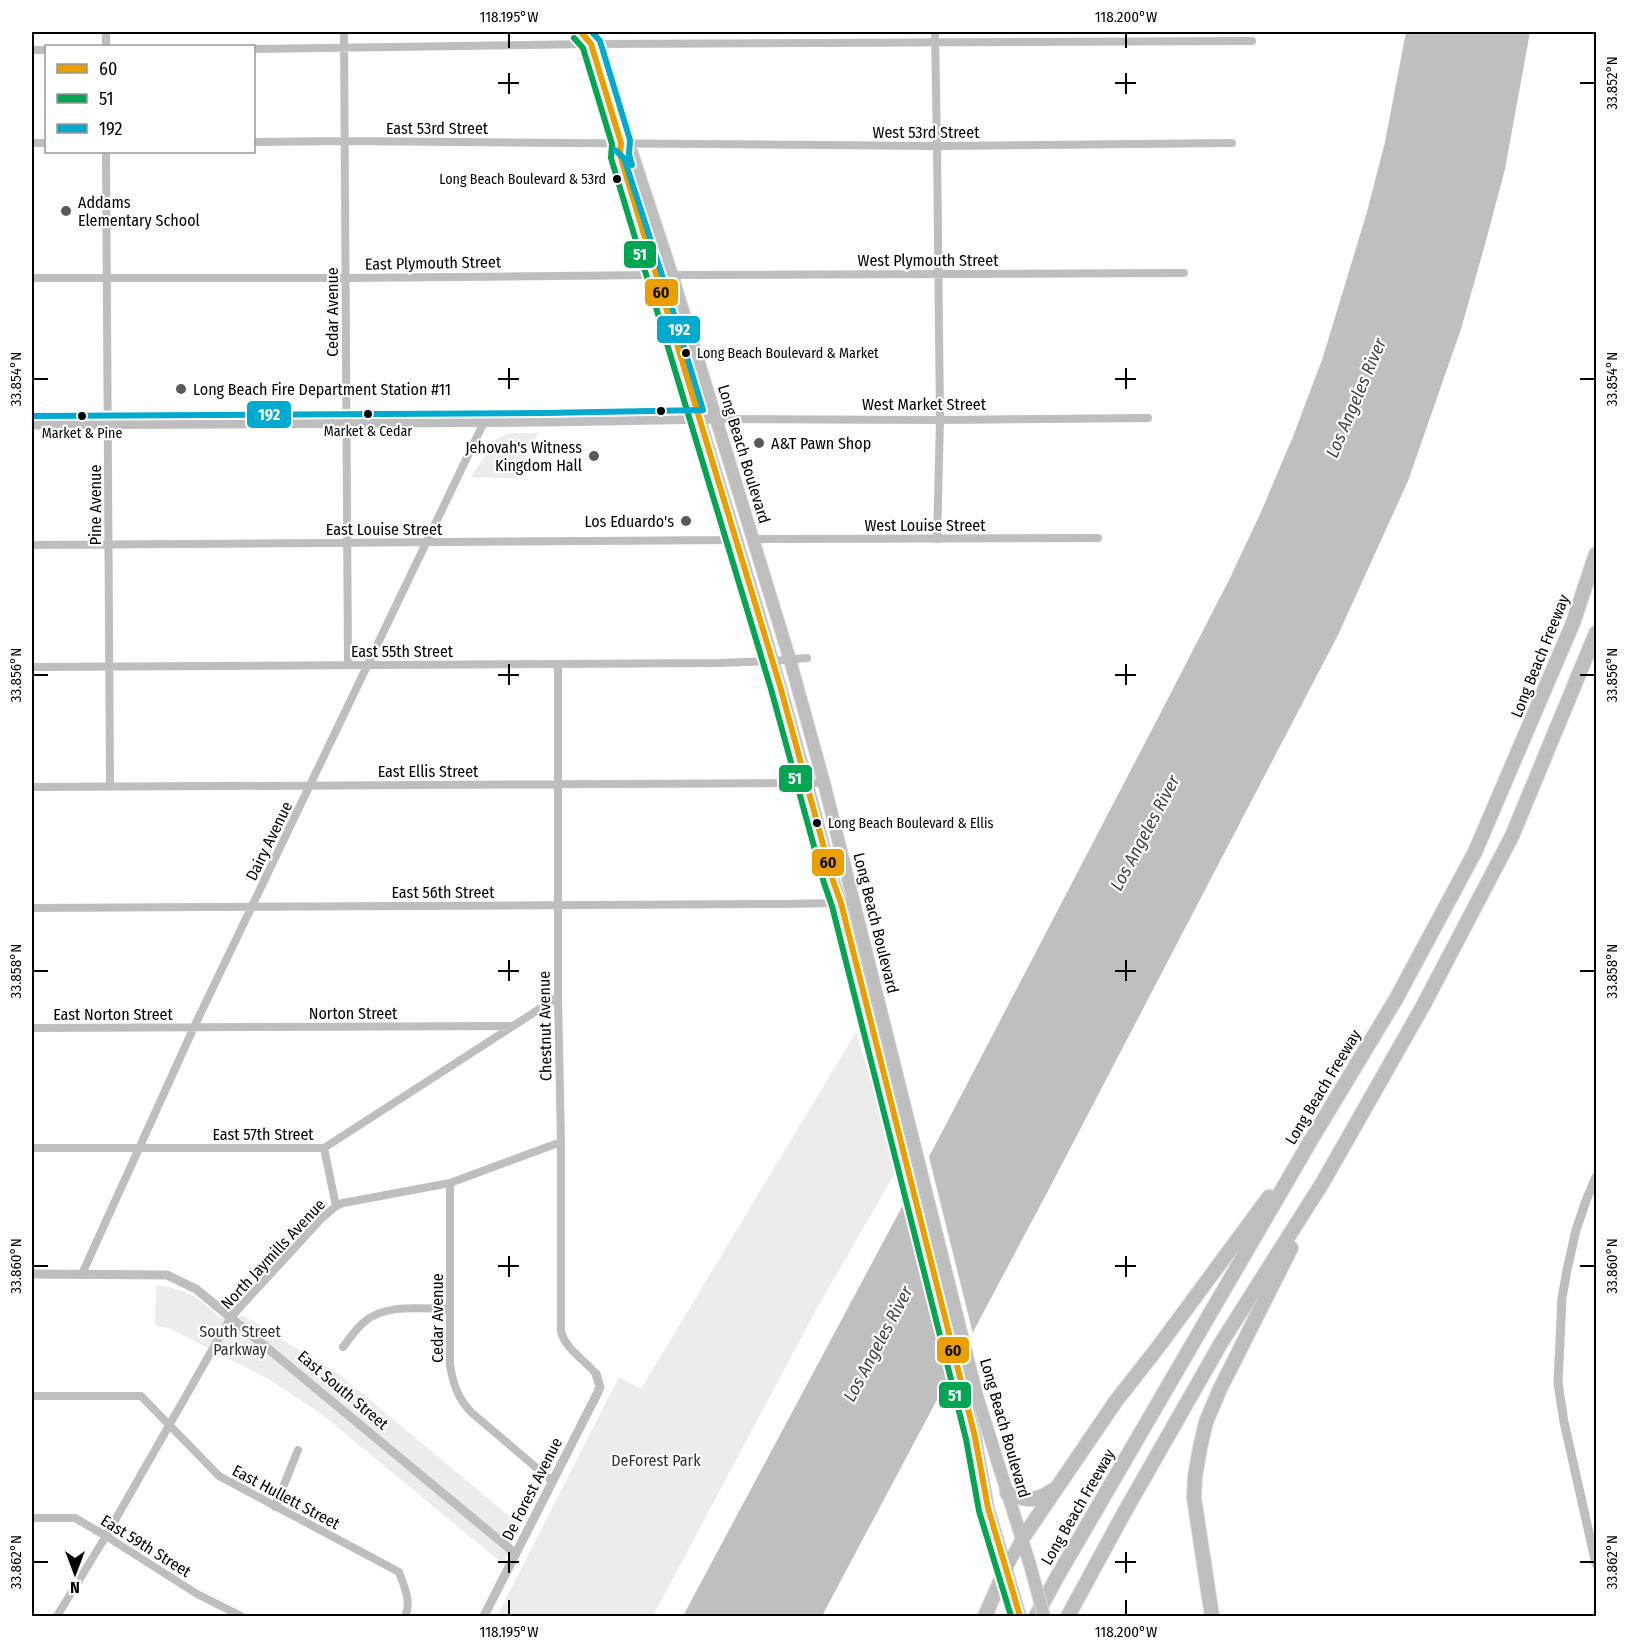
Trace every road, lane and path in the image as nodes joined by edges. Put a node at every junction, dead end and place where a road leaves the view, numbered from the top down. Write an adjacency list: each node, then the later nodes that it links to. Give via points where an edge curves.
1 (344, 32): 7 (street, Cedar Avenue)
2 (581, 32): 4 (main road, Long Beach Boulevard)
3 (935, 32): 6 (street)
4 (592, 38): 6 (street); 7 (street); 12 (main road, Long Beach Boulevard)
5 (1252, 41): 6 (street)
6 (935, 43): 13 (street)
7 (344, 48): 8 (street); 9 (street, Cedar Avenue)
8 (255, 49)
9 (345, 141): 10 (street, East 53rd Street); 12 (street, East 53rd Street); 21 (street, Cedar Avenue)
10 (255, 142)
11 (1232, 142): 13 (street, West 53rd Street)
12 (621, 143): 13 (street, West 53rd Street); 17 (main road, Long Beach Boulevard, via 620,155); 18 (main road, Long Beach Boulevard, via 632,153)
13 (937, 146): 15 (street)
14 (106, 153): 20 (street, Pine Avenue)
15 (939, 273): 16 (street, West Plymouth Street); 18 (street, West Plymouth Street); 25 (street)
16 (1184, 273)
17 (654, 275): 21 (street, East Plymouth Street); 23 (main road, Long Beach Boulevard)
18 (672, 275): 24 (main road, Long Beach Boulevard)
19 (32, 278): 20 (street, East Plymouth Street)
20 (108, 278): 21 (street, East Plymouth Street); 28 (street, Pine Avenue)
21 (346, 278): 27 (street, Cedar Avenue)
22 (1148, 418): 25 (street, West Market Street)
23 (700, 419): 24 (street, West Market Street); 26 (street, West Market Street); 33 (main road, Long Beach Boulevard)
24 (715, 419): 25 (street, West Market Street); 32 (main road, Long Beach Boulevard)
25 (940, 420): 30 (street)
26 (484, 422): 27 (street, West Market Street); 34 (street, Dairy Avenue)
27 (347, 423): 28 (street, West Market Street); 35 (street, Cedar Avenue)
28 (108, 424): 29 (street, West Market Street); 36 (street, Pine Avenue)
29 (32, 425)
30 (938, 538): 31 (street, West Louise Street); 32 (street, West Louise Street)
31 (1098, 538)
32 (753, 539): 41 (main road, Long Beach Boulevard)
33 (737, 540): 34 (street, East Louise Street); 42 (main road, Long Beach Boulevard)
34 (426, 542): 35 (street, East Louise Street); 45 (street, Dairy Avenue)
35 (347, 543): 36 (street, East Louise Street); 44 (street, Cedar Avenue)
36 (109, 544): 37 (street, East Louise Street); 47 (street, Pine Avenue)
37 (32, 545)
38 (1596, 554): 63 (highway, Long Beach Freeway, via 1573,623 1475,852 1396,999)
39 (1596, 633): 69 (highway, via 1512,836 1424,1006)
40 (807, 658): 41 (street, East 55th Street)
41 (790, 660): 42 (street, East 55th Street); 48 (main road, Long Beach Boulevard)
42 (773, 662): 43 (street, East 55th Street); 50 (main road, Long Beach Boulevard)
43 (558, 663): 45 (street, East 55th Street); 49 (street, Chestnut Avenue)
44 (348, 664): 45 (street, East 55th Street); 47 (street, East 55th Street)
45 (367, 664): 51 (street, Dairy Avenue)
46 (32, 667): 47 (street, East 55th Street)
47 (110, 667): 53 (street, Pine Avenue)
48 (824, 783): 50 (street, East Ellis Street); 54 (main road, Long Beach Boulevard)
49 (558, 784): 50 (street, East Ellis Street); 51 (street, East Ellis Street); 56 (street, Chestnut Avenue)
50 (807, 784): 55 (main road, Long Beach Boulevard)
51 (311, 785): 53 (street, East Ellis Street); 57 (street, Dairy Avenue)
52 (32, 787): 53 (street, East Ellis Street)
53 (110, 787)
54 (854, 901): 55 (street, East 56th Street); 79 (main road, Long Beach Boulevard)
55 (841, 903): 56 (street, East 56th Street); 79 (main road, Long Beach Boulevard)
56 (558, 905): 57 (street, East 56th Street); 59 (street, Chestnut Avenue)
57 (251, 907): 58 (street, East 56th Street); 61 (street, Dairy Avenue)
58 (32, 908)
59 (558, 997): 60 (street, East 57th Street); 64 (street, Chestnut Avenue)
60 (513, 1026): 61 (street, Norton Street); 66 (street, East 57th Street)
61 (194, 1027): 62 (street, East Norton Street); 65 (street, Dairy Avenue)
62 (32, 1028)
63 (1311, 1140): 83 (highway, via 1116,1401); 98 (highway, Long Beach Freeway)
64 (561, 1142): 70 (street, North Jaymills Avenue); 77 (street, Chestnut Avenue, via 561,1332 569,1348)
65 (139, 1147): 66 (street, East 57th Street); 67 (street, East 57th Street); 73 (street, Dairy Avenue)
66 (324, 1148): 71 (street)
67 (32, 1149)
68 (1596, 1177): 90 (street, via 1576,1230 1565,1278 1558,1383)
69 (1323, 1182): 100 (highway, via 1221,1343); 101 (highway, via 1206,1422 1194,1498)
70 (450, 1183): 71 (street, North Jaymills Avenue); 74 (street, Cedar Avenue)
71 (336, 1206): 75 (street, North Jaymills Avenue)
72 (32, 1274): 73 (street, East South Street)
73 (82, 1274): 75 (street, East South Street, via 167,1275 196,1289)
74 (450, 1309): 76 (street, via 383,1311 365,1321); 82 (street, Cedar Avenue, via 450,1365 459,1397 472,1413)
75 (231, 1317): 80 (street, North Jaymills Avenue); 89 (street, East South Street)
76 (343, 1347)
77 (596, 1374): 82 (street, De Forest Avenue, via 600,1387)
78 (32, 1396): 80 (street, East Hullett Street, via 141,1396)
79 (971, 1397): 84 (main road, Long Beach Boulevard); 91 (main road, Long Beach Boulevard, via 988,1508)
80 (170, 1425): 85 (street, East Hullett Street, via 219,1476); 87 (street, North Jaymills Avenue)
81 (298, 1450): 85 (street)
82 (552, 1481): 89 (street, De Forest Avenue)
83 (1060, 1485): 84 (highway, via 1039,1498 1025,1500); 88 (highway)
84 (1007, 1493): 88 (main road, Long Beach Boulevard)
85 (275, 1507): 94 (street, East Hullett Street, via 399,1572 406,1591)
86 (32, 1518): 87 (street, East 59th Street, via 75,1518)
87 (106, 1536): 92 (street, North Jaymills Avenue); 93 (street, East 59th Street)
88 (1022, 1539): 91 (main road); 99 (main road, Long Beach Boulevard, bridge)
89 (516, 1554): 95 (street, De Forest Avenue)
90 (1596, 1564)
91 (1006, 1568): 96 (highway); 97 (main road, Long Beach Boulevard)
92 (57, 1617)
93 (241, 1617)
94 (405, 1617)
95 (484, 1617)
96 (985, 1617)
97 (1020, 1617)
98 (1036, 1617)
99 (1044, 1617)
100 (1068, 1617)
101 (1212, 1617)

